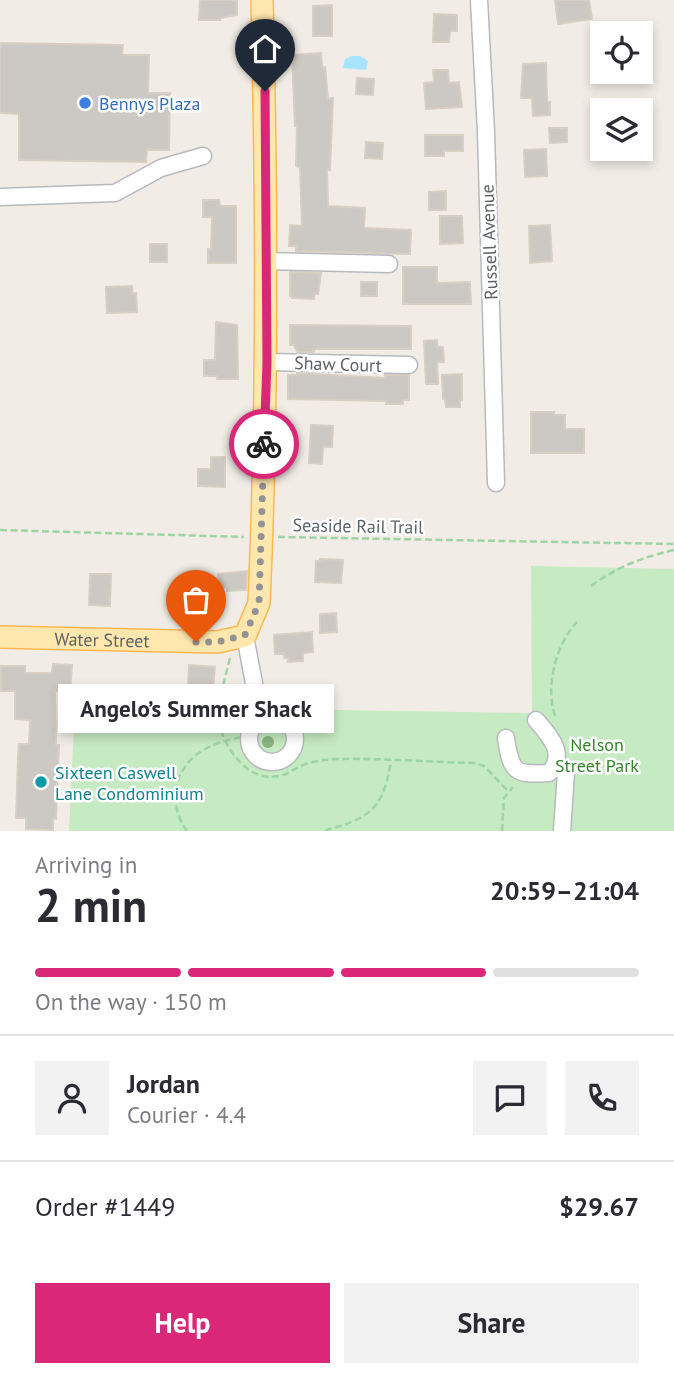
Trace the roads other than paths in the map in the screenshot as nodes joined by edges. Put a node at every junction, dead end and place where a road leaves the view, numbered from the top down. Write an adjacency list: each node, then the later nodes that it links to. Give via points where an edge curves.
1 (262, 0): 5 (main road)
2 (479, 0): 9 (street, Russell Avenue)
3 (203, 156): 4 (street, via 160,168 115,193)
4 (0, 197)
5 (265, 261): 6 (street); 7 (main road)
6 (389, 264)
7 (267, 362): 8 (street, Shaw Court); 10 (main road, via 259,603)
8 (409, 365)
9 (496, 483)
10 (245, 635): 11 (main road, Water Street, via 217,642); 12 (street)
11 (0, 637)
12 (261, 720): 12 (street, via 276,717 288,723 295,735 287,757 276,762 256,756 249,735)
13 (536, 720): 15 (street, via 553,739)
14 (506, 738): 15 (street, via 510,762 525,775 549,773)
15 (556, 765): 16 (street, via 566,773)
16 (562, 831)

